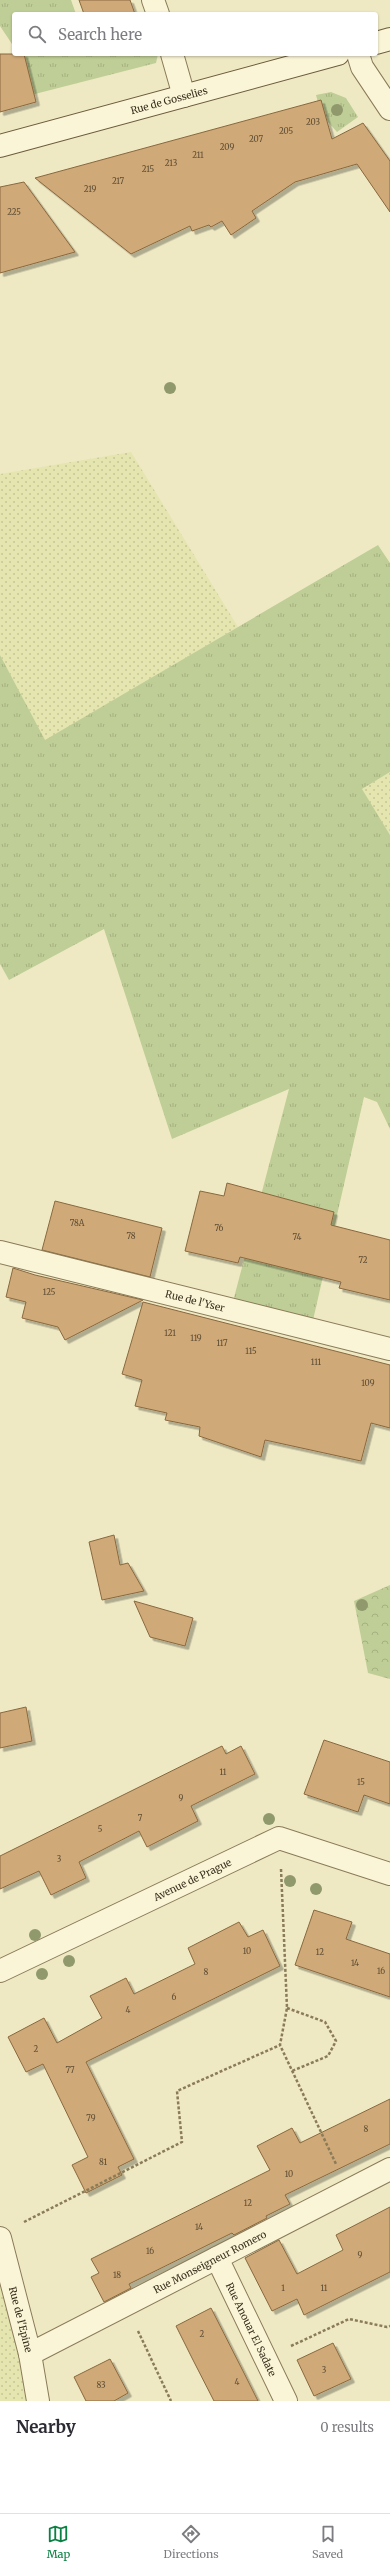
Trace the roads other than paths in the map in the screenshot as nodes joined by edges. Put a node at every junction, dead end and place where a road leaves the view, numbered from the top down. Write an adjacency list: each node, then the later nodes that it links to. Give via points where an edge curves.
1 (153, 0): 2 (street)
2 (157, 12)
3 (390, 39): 4 (street)
4 (378, 42)
5 (173, 56): 8 (street)
6 (331, 56): 8 (street, Rue de Gosselies)
7 (359, 56): 9 (street, via 362,67)
8 (184, 96): 10 (street, Rue de Gosselies)
9 (390, 109)
10 (0, 146)
11 (0, 1252): 12 (street, Rue de l'Yser)
12 (390, 1349)
13 (390, 1874): 14 (street, Avenue de Prague, via 279,1838)
14 (0, 1971)
15 (390, 2169): 17 (street, Rue Monseigneur Romero)
16 (0, 2238): 18 (street, Rue de l'Epine)
17 (217, 2258): 18 (street, Rue Monseigneur Romero); 20 (street, Rue Anouar El Sadate)
18 (30, 2354): 19 (street, Rue de l'Epine)
19 (38, 2401)
20 (286, 2401)

